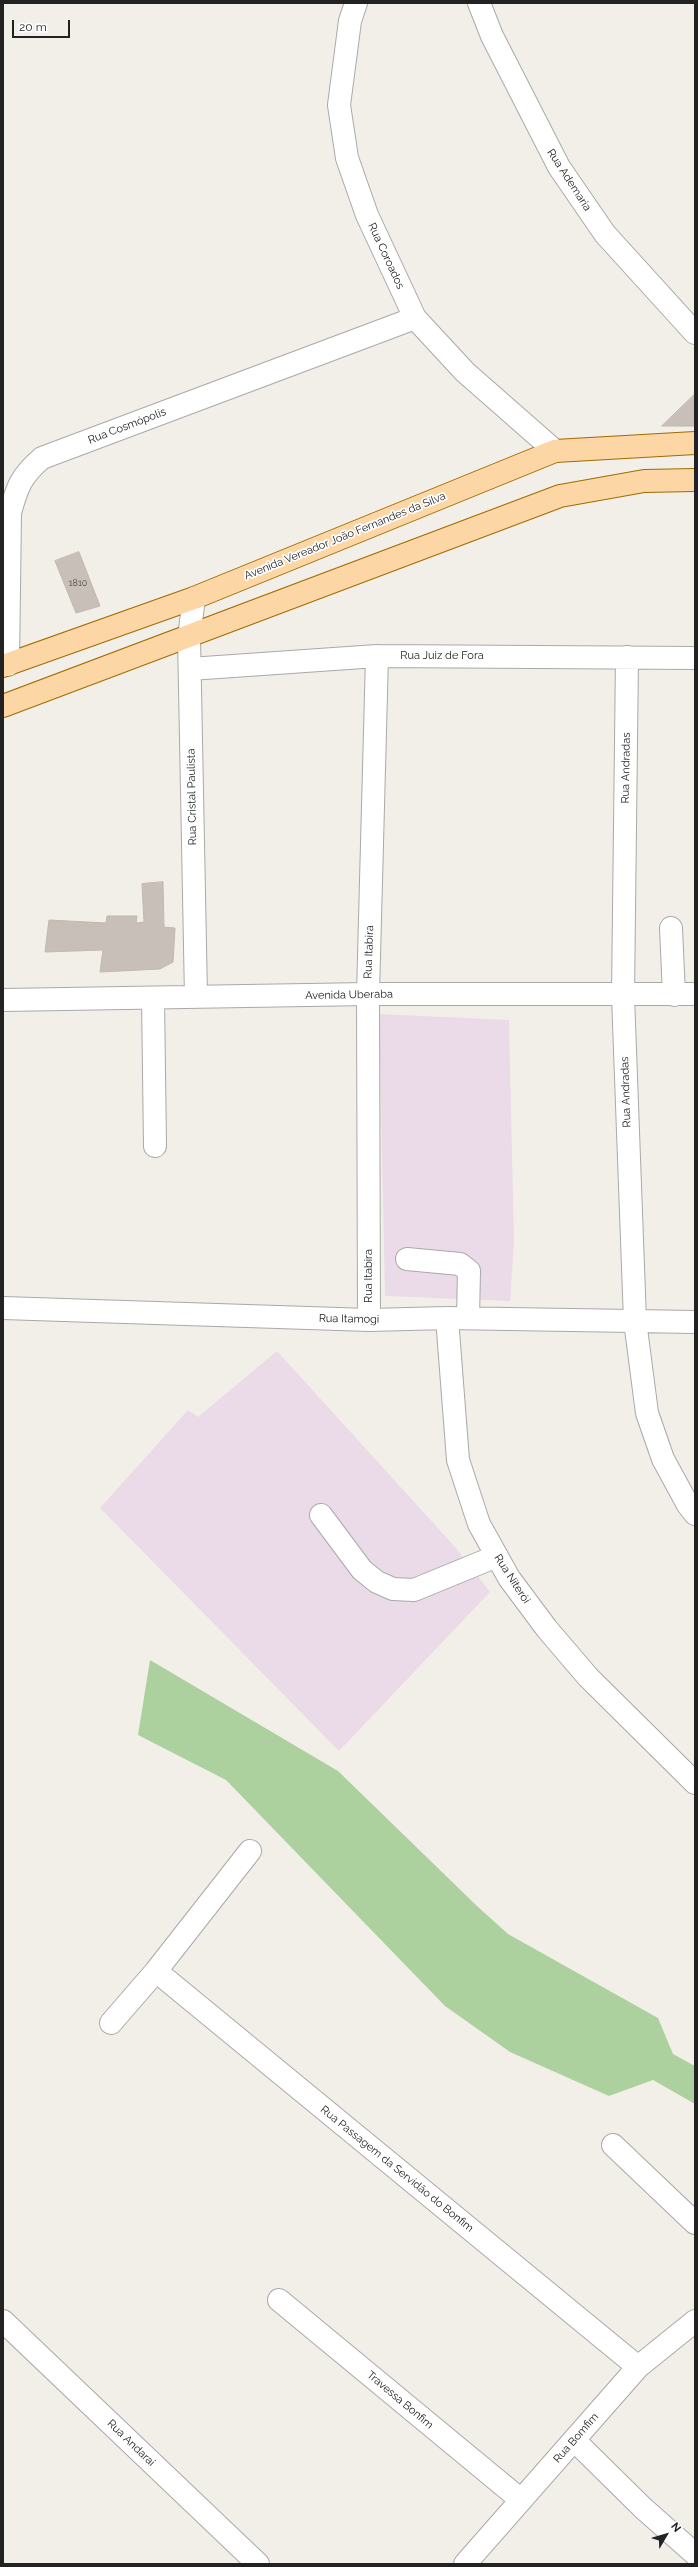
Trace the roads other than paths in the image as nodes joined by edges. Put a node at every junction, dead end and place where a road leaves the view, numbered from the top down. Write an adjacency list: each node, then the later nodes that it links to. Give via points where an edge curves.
1 (356, 3): 3 (street, Rua Coroados, via 350,21 339,105 347,158 367,215)
2 (479, 3): 4 (street, Rua Ademaria, via 492,36 559,167 605,234)
3 (415, 318): 6 (street, Rua Coroados, via 465,372); 13 (street, Rua Cosmópolis, via 42,458 25,472 16,489 10,513)
4 (692, 321)
5 (695, 443): 6 (main road, Avenida Vereador João Fernandes da Silva)
6 (555, 451): 8 (main road, Avenida Vereador João Fernandes da Silva)
7 (695, 480): 9 (main road, via 644,481 560,496)
8 (194, 598): 9 (street, Rua Cristal Paulista); 13 (main road, Avenida Vereador João Fernandes da Silva)
9 (188, 637): 14 (street, Rua Cristal Paulista); 15 (main road)
10 (377, 656): 11 (street, Rua Juiz de Fora); 14 (street, Rua Juiz de Fora); 17 (street, Rua Itabira)
11 (627, 657): 12 (street, Rua Juiz de Fora); 19 (street, Rua Andradas)
12 (695, 658)
13 (5, 666)
14 (190, 669): 20 (street, Rua Cristal Paulista)
15 (3, 706)
16 (672, 928): 18 (street)
17 (368, 994): 19 (street, Avenida Uberaba); 20 (street, Avenida Uberaba); 27 (street, Rua Itabira)
18 (684, 995): 19 (street, Avenida Uberaba)
19 (623, 996): 28 (street, Rua Andradas)
20 (196, 997): 21 (street, Avenida Uberaba)
21 (153, 998): 22 (street, Avenida Uberaba); 23 (street)
22 (3, 1000)
23 (155, 1146)
24 (408, 1259): 26 (street, Rua Niterói, via 460,1264 469,1271)
25 (3, 1308): 27 (street, Rua Itamogi)
26 (458, 1318): 27 (street, Rua Itamogi); 28 (street, Rua Itamogi); 32 (street, Rua Niterói, via 458,1460 479,1524)
27 (369, 1320)
28 (635, 1321): 29 (street, Rua Itamogi); 30 (street, Rua Andradas, via 647,1413 663,1459)
29 (695, 1322)
30 (695, 1514)
31 (321, 1515): 32 (street, via 362,1570 376,1582 393,1589 414,1590)
32 (496, 1556): 33 (street, Rua Niterói, via 547,1629 583,1671)
33 (690, 1774)
34 (250, 1851): 35 (street)
35 (156, 1971): 36 (street); 42 (street, Rua Passagem da Servidão do Bonfim)
36 (111, 2022)
37 (613, 2145): 38 (street)
38 (695, 2223)
39 (279, 2300): 44 (street, Travessa Bonfim)
40 (3, 2321): 46 (street, Rua Andaraí)
41 (695, 2321): 42 (street, Rua Bomfim)
42 (638, 2367): 43 (street, Rua Bomfim)
43 (574, 2440): 44 (street, Rua Bomfim); 45 (street, via 643,2508)
44 (521, 2500): 47 (street, Rua Bomfim)
45 (695, 2554)
46 (258, 2564)
47 (465, 2564)

